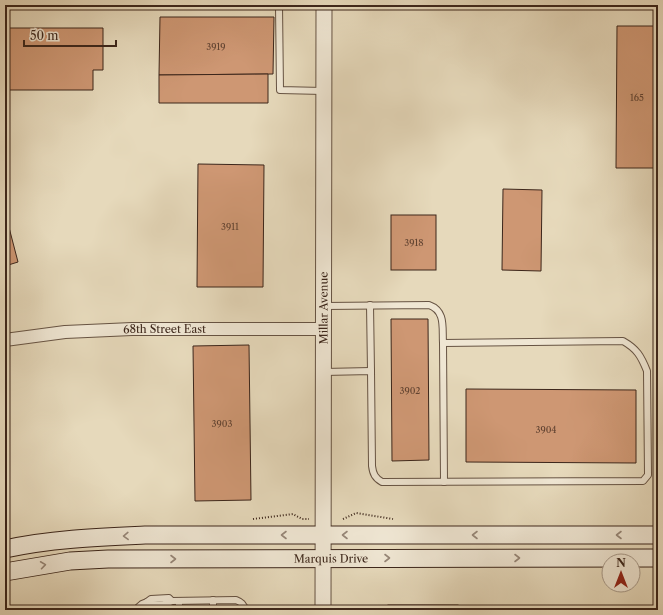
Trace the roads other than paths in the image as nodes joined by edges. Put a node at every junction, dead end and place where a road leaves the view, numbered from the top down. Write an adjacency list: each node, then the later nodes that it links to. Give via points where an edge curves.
1 (279, 5): 3 (lane, via 280,90)
2 (324, 5): 3 (street, Millar Avenue)
3 (324, 91): 5 (street, Millar Avenue)
4 (370, 305): 5 (lane); 8 (lane, via 436,307 442,319); 9 (lane)
5 (324, 306): 6 (street, Millar Avenue)
6 (324, 329): 7 (street, 68th Street East, via 132,329 65,332); 10 (street, Millar Avenue)
7 (5, 340)
8 (443, 343): 11 (lane); 11 (lane, via 623,341 631,346 641,356 647,371 648,475 643,480)
9 (371, 371): 10 (lane); 11 (lane, via 372,473 382,482)
10 (324, 372): 12 (street, Millar Avenue)
11 (444, 482)
12 (323, 535): 13 (main road, Marquis Drive, one-way to 12); 14 (main road, Marquis Drive, one-way to 14, via 145,535 62,541); 15 (street, Millar Avenue)
13 (658, 535)
14 (5, 549)
15 (323, 558): 16 (main road, Marquis Drive, one-way to 16); 17 (main road, Marquis Drive, one-way to 15, via 70,561 108,559); 24 (street, Millar Avenue)
16 (658, 558)
17 (5, 572)
18 (213, 600): 19 (lane); 22 (lane); 23 (lane, via 236,600 244,605)
19 (179, 601): 20 (lane, via 168,604 147,602); 21 (lane)
20 (135, 610)
21 (179, 610)
22 (213, 610)
23 (245, 610)
24 (323, 610)

